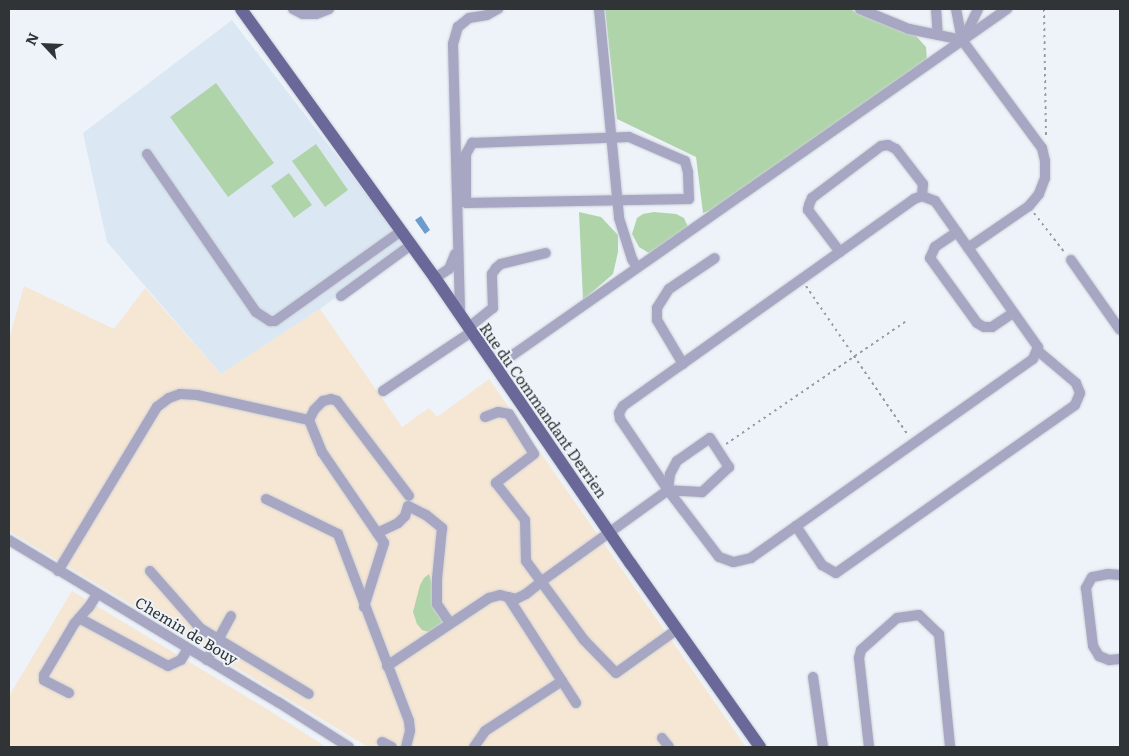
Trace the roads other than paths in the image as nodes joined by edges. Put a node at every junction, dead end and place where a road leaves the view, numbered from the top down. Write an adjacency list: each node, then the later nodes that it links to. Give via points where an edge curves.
1 (240, 9): 14 (main road, Rue du Commandant Derrien)
2 (249, 9): 14 (main road, Rue du Commandant Derrien)
3 (293, 9): 4 (street, via 303,14)
4 (329, 9)
5 (498, 9): 22 (street, via 469,18 458,27 453,44)
6 (598, 9): 15 (street)
7 (860, 9): 12 (street, via 909,29)
8 (936, 9): 12 (street)
9 (956, 9): 13 (street)
10 (978, 9): 13 (street)
11 (1007, 9): 13 (street)
12 (938, 35): 13 (street)
13 (962, 40): 23 (street, via 1042,148 1045,161 1045,178 1039,194 1029,206); 28 (street)
14 (301, 91): 19 (main road, Rue du Commandant Derrien)
15 (612, 138): 18 (street); 18 (street, via 629,137 685,160 688,172 689,199); 18 (street, via 472,143 466,154 466,202)
16 (147, 154): 19 (street, via 256,312 270,321 275,321)
17 (922, 196): 20 (street, via 935,201); 24 (street); 24 (street, via 923,184 896,148 881,146 812,198 808,205 808,210)
18 (618, 199): 28 (street, via 622,229)
19 (401, 231): 21 (main road, Rue du Commandant Derrien)
20 (956, 232): 23 (street); 31 (street, via 935,247 930,258 977,323 992,327)
21 (412, 245): 29 (main road, Rue du Commandant Derrien); 30 (street)
22 (456, 245): 29 (street, via 451,266); 32 (street, via 458,303)
23 (968, 248): 31 (street)
24 (840, 252): 35 (street)
25 (546, 253): 32 (street, via 496,268 492,274 493,308)
26 (715, 258): 35 (street, via 669,289 657,308 657,320)
27 (1071, 260): 33 (street)
28 (637, 268): 36 (street)
29 (435, 278): 32 (main road, Rue du Commandant Derrien)
30 (341, 296)
31 (1013, 313): 34 (street)
32 (467, 326): 36 (main road, Rue du Commandant Derrien); 37 (street)
33 (1120, 330)
34 (1038, 351): 43 (street, via 1034,359); 43 (street, via 1076,383 1080,393 1075,405 836,573 822,565)
35 (683, 364): 40 (street, via 623,406 619,413)
36 (497, 366): 45 (main road, Rue du Commandant Derrien)
37 (383, 391)
38 (486, 417): 50 (street, via 498,412 509,414 534,454 496,483 525,520 526,561)
39 (309, 420): 41 (street, via 322,401 337,401); 44 (street, via 322,452); 47 (street, via 197,395 180,394 168,398 157,407)
40 (668, 490): 40 (street, via 670,474 677,461 710,438 728,468 702,492); 43 (street, via 719,557 726,561 741,562 751,558); 45 (street)
41 (409, 496)
42 (266, 499): 53 (street, via 338,534)
43 (796, 526)
44 (377, 533): 53 (street, via 384,543); 56 (street, via 398,523 408,506 442,528 437,604)
45 (610, 533): 50 (street); 75 (main road, Rue du Commandant Derrien)
46 (9, 540): 47 (street, Chemin de Bouy)
47 (58, 571): 51 (street, Chemin de Bouy)
48 (150, 571): 58 (street, via 200,628)
49 (1120, 575): 60 (street, via 1092,577 1086,588 1093,646 1099,656 1109,660)
50 (542, 581): 52 (street, via 516,599); 57 (street, via 584,640 616,673)
51 (97, 594): 55 (street); 59 (street, Chemin de Bouy)
52 (508, 597): 56 (street, via 489,598); 64 (street)
53 (364, 607): 62 (street)
54 (231, 616): 58 (street)
55 (79, 618): 59 (street, via 168,666 181,660); 65 (street, via 44,675 44,680)
56 (450, 623): 62 (street)
57 (672, 633)
58 (219, 638): 61 (street); 66 (street)
59 (188, 649): 61 (street, Chemin de Bouy)
60 (1120, 659)
61 (207, 660): 70 (street, Chemin de Bouy)
62 (387, 666): 72 (street, via 409,721)
63 (813, 677): 76 (street)
64 (562, 681): 67 (street); 73 (street, via 485,731)
65 (68, 692)
66 (310, 694)
67 (576, 702)
68 (662, 738): 74 (street)
69 (382, 742): 71 (street)
70 (349, 747)
71 (392, 747)
72 (406, 747)
73 (474, 747)
74 (669, 747)
75 (760, 747)
76 (823, 747)
77 (870, 747): 78 (street, via 860,650 897,618 919,615 939,634)
78 (950, 747)

